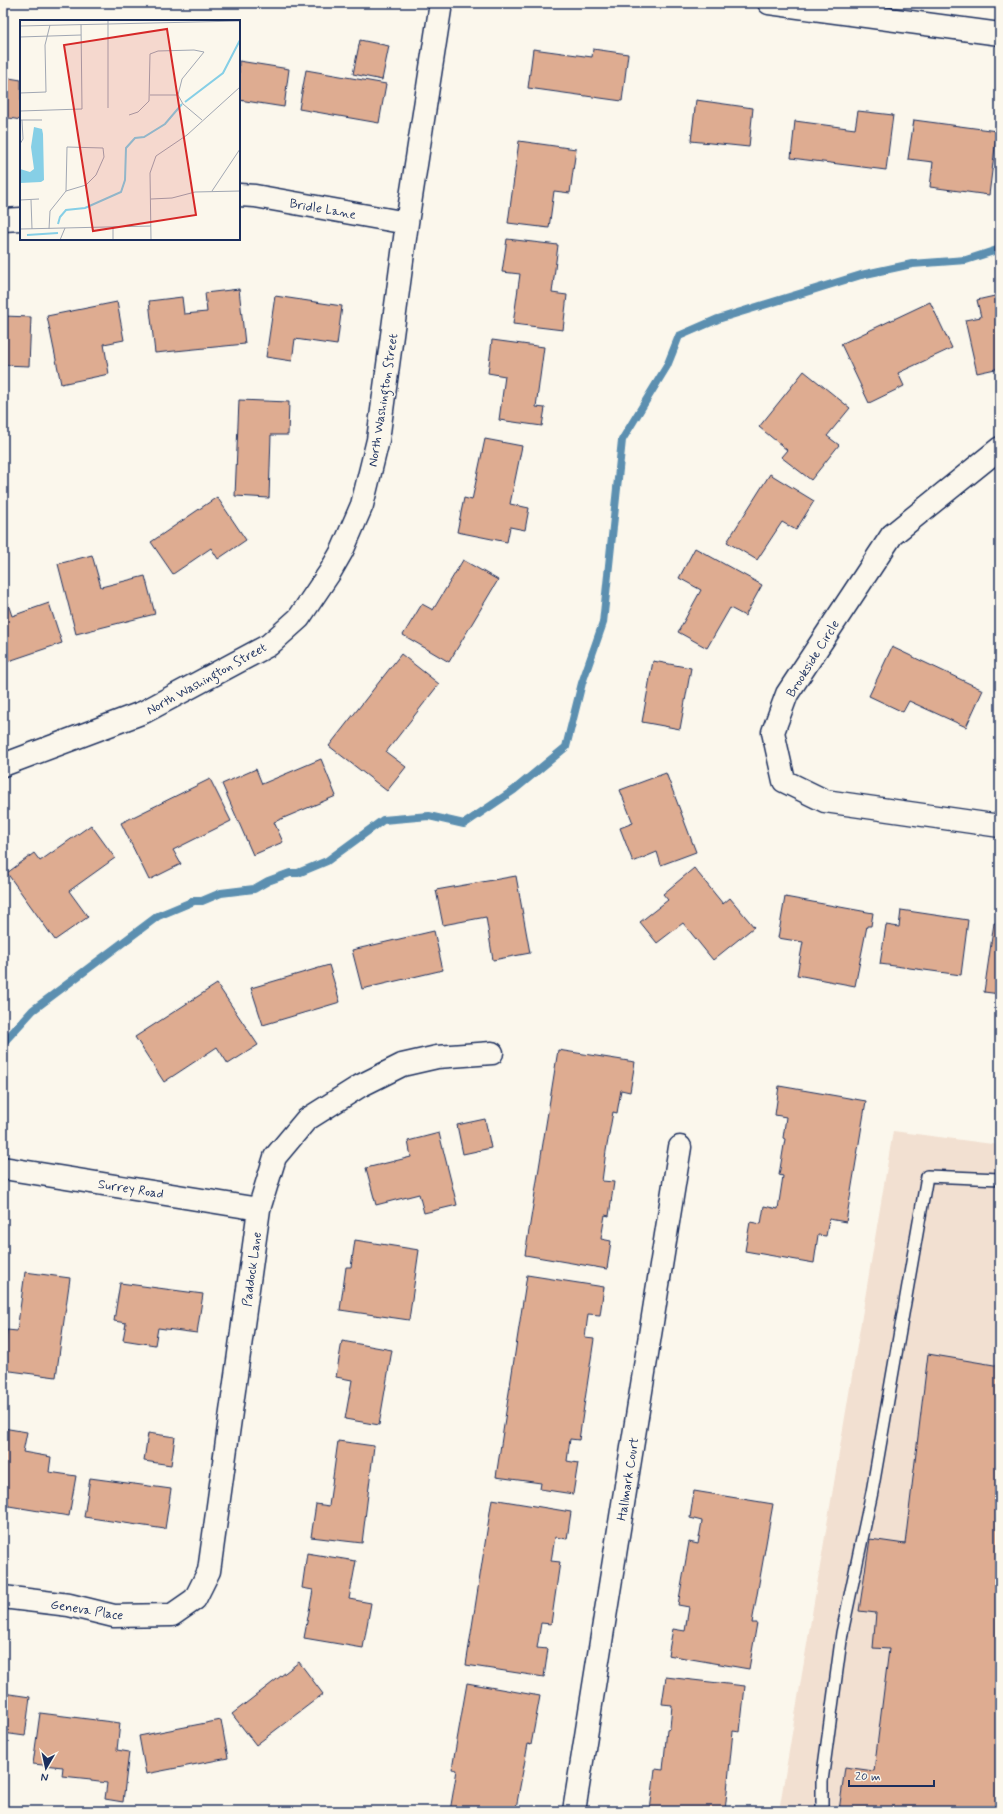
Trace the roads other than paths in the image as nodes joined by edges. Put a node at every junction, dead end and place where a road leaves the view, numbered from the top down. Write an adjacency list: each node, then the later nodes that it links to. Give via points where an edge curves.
1 (441, 3): 8 (street, North Washington Street)
2 (769, 3): 3 (street)
3 (806, 5): 4 (street)
4 (1000, 34)
5 (240, 195): 8 (street, Bridle Lane)
6 (20, 219): 7 (street)
7 (3, 220)
8 (407, 223): 10 (street, North Washington Street, via 382,415 362,505 330,572 299,618 269,645 144,712)
9 (1000, 448): 11 (street, Brookside Circle, via 892,535 788,694 773,732 784,781 825,801)
10 (3, 765)
11 (1000, 826)
12 (492, 1053): 16 (street, Paddock Lane, via 437,1057 402,1065 360,1086 306,1120 275,1157)
13 (680, 1147): 19 (street, Hallmark Court)
14 (3, 1168): 16 (street, Surrey Road)
15 (1000, 1179): 20 (lane, via 927,1176 872,1492 842,1633 822,1781)
16 (260, 1209): 18 (street, Paddock Lane, via 209,1571 195,1600)
17 (3, 1597): 18 (street, Geneva Place, via 69,1605 114,1616)
18 (172, 1615)
19 (574, 1811)
20 (822, 1811)

